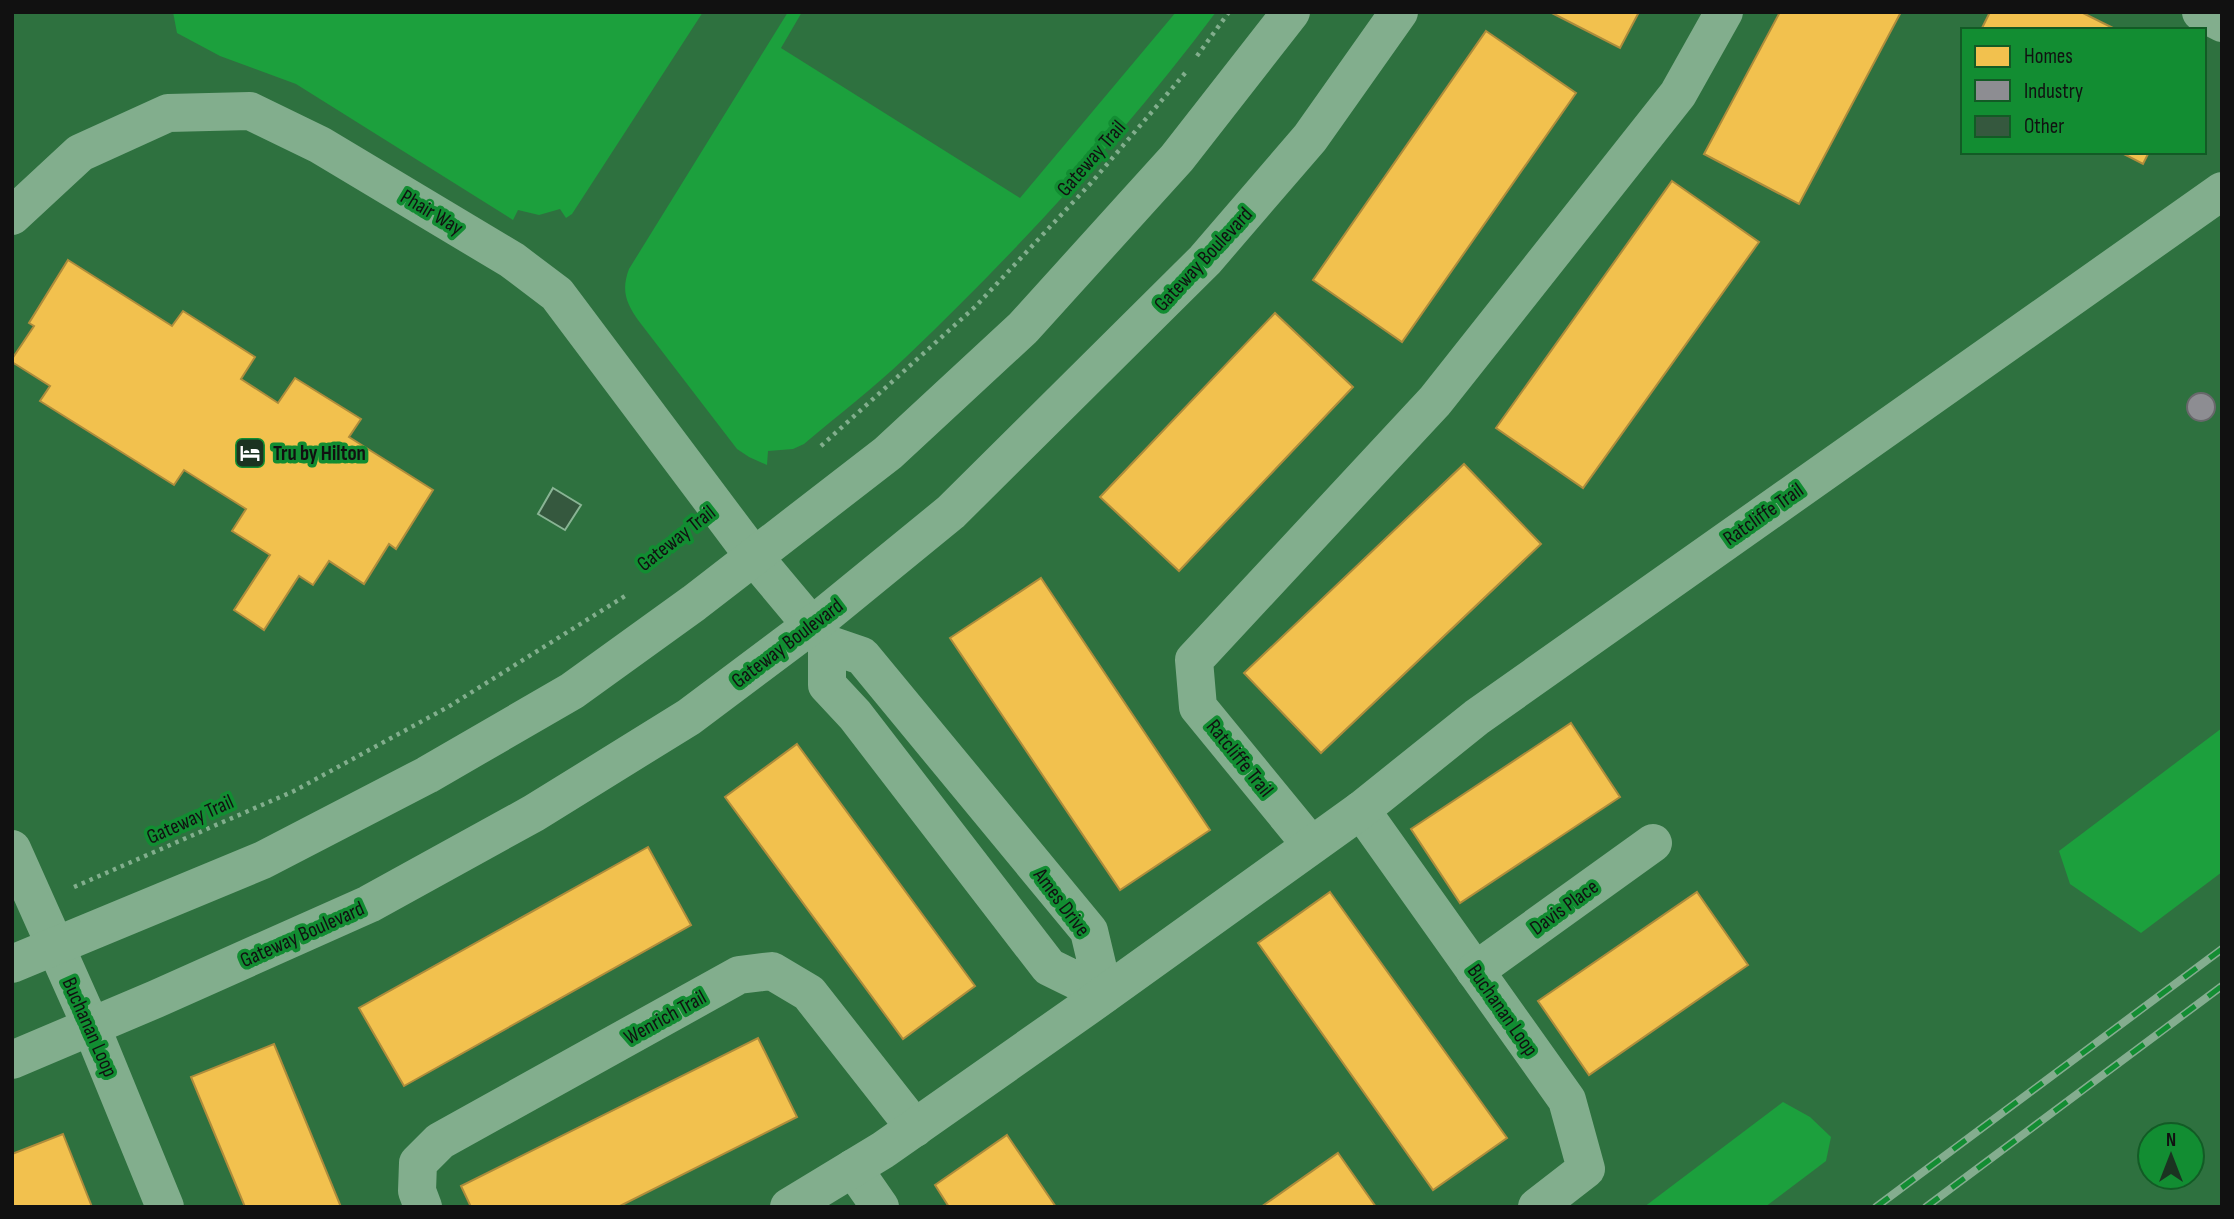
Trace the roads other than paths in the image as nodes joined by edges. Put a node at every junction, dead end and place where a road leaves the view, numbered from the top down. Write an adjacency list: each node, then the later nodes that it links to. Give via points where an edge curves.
1 (1291, 12): 8 (street, via 1177,158 1023,328 888,453)
2 (1399, 12): 9 (street, Gateway Boulevard, via 1310,138 1205,260 951,512)
3 (1724, 12): 12 (street, Ratcliffe Trail, via 1678,94 1434,401 1194,660 1198,707)
4 (2201, 12): 5 (street)
5 (2222, 23)
6 (2222, 191): 10 (street, Ratcliffe Trail, via 1477,717)
7 (12, 216): 8 (street, Phair Way, via 80,153 168,113 250,111 320,145 512,260 557,294)
8 (755, 558): 9 (street); 14 (street, via 572,691 427,775 263,860)
9 (820, 634): 17 (street, Ames Drive, via 862,656 1090,931); 17 (street, via 827,685 1049,967); 18 (street, Gateway Boulevard, via 534,813 369,904)
10 (1361, 810): 12 (street, Ratcliffe Trail); 16 (street, Buchanan Loop)
11 (1653, 843): 16 (street, Davis Place)
12 (1311, 845): 17 (street, Ratcliffe Trail)
13 (12, 849): 14 (street, Buchanan Loop)
14 (54, 946): 15 (street); 18 (street, Buchanan Loop)
15 (12, 964)
16 (1475, 971): 26 (street, Buchanan Loop, via 1567,1100 1586,1169)
17 (1104, 994): 20 (street, Ratcliffe Trail)
18 (91, 1026): 19 (street, Gateway Boulevard); 22 (street, Buchanan Loop)
19 (12, 1060)
20 (915, 1128): 21 (street, Ratcliffe Trail); 23 (street, Wenrich Trail, via 809,993 772,971 739,975 440,1141 418,1163 417,1191)
21 (853, 1168): 24 (street, Ratcliffe Trail); 25 (street)
22 (165, 1207)
23 (423, 1207)
24 (789, 1207)
25 (880, 1207)
26 (1537, 1207)

